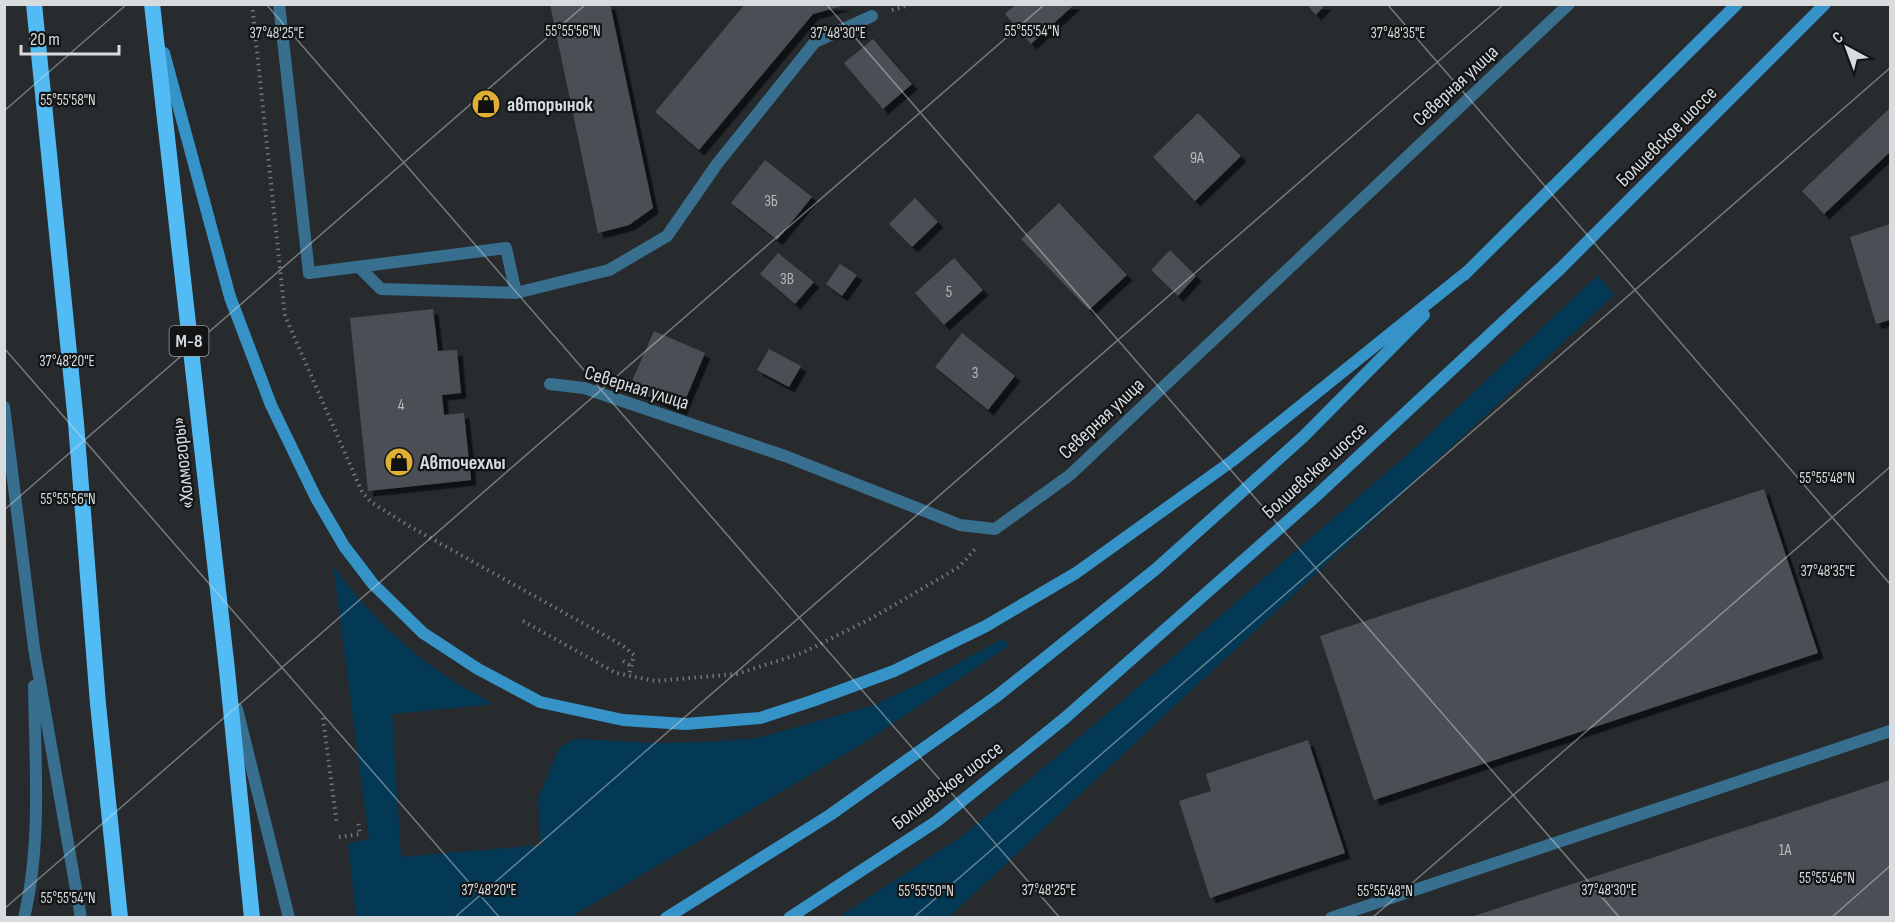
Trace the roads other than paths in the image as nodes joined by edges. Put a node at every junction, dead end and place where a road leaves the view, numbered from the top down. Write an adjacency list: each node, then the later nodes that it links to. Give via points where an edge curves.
1 (34, 4): 18 (highway)
2 (279, 4): 8 (street, via 309,273)
3 (1569, 4): 11 (street, Северная улица, via 1070,475 995,529 960,525 785,456 584,388)
4 (1737, 4): 9 (main road)
5 (1825, 4): 22 (main road, Болшевское шоссе, via 1560,269 1315,497 1065,718 937,821)
6 (152, 8): 9 (main road, via 230,297 272,405 316,498 344,546 373,584 423,633 478,669 540,702 623,720 685,724 760,718 894,670 986,626 1076,573 1232,461); 14 (highway, «Холмогоры» / М-8)
7 (872, 16): 10 (street, via 815,42 717,164 667,236 609,270)
8 (359, 267): 10 (street, via 381,289); 10 (street, via 506,248)
9 (1468, 271): 21 (main road, via 1303,437 1156,569 997,696 821,821)
10 (516, 293)
11 (550, 384)
12 (4, 407): 13 (street)
13 (34, 648): 16 (street, via 32,886); 17 (street)
14 (227, 670): 19 (highway, «Холмогоры» / М-8); 20 (street)
15 (1890, 731): 23 (street)
16 (24, 918)
17 (81, 918)
18 (120, 918)
19 (252, 918)
20 (289, 918)
21 (666, 918)
22 (789, 918)
23 (1331, 918)

